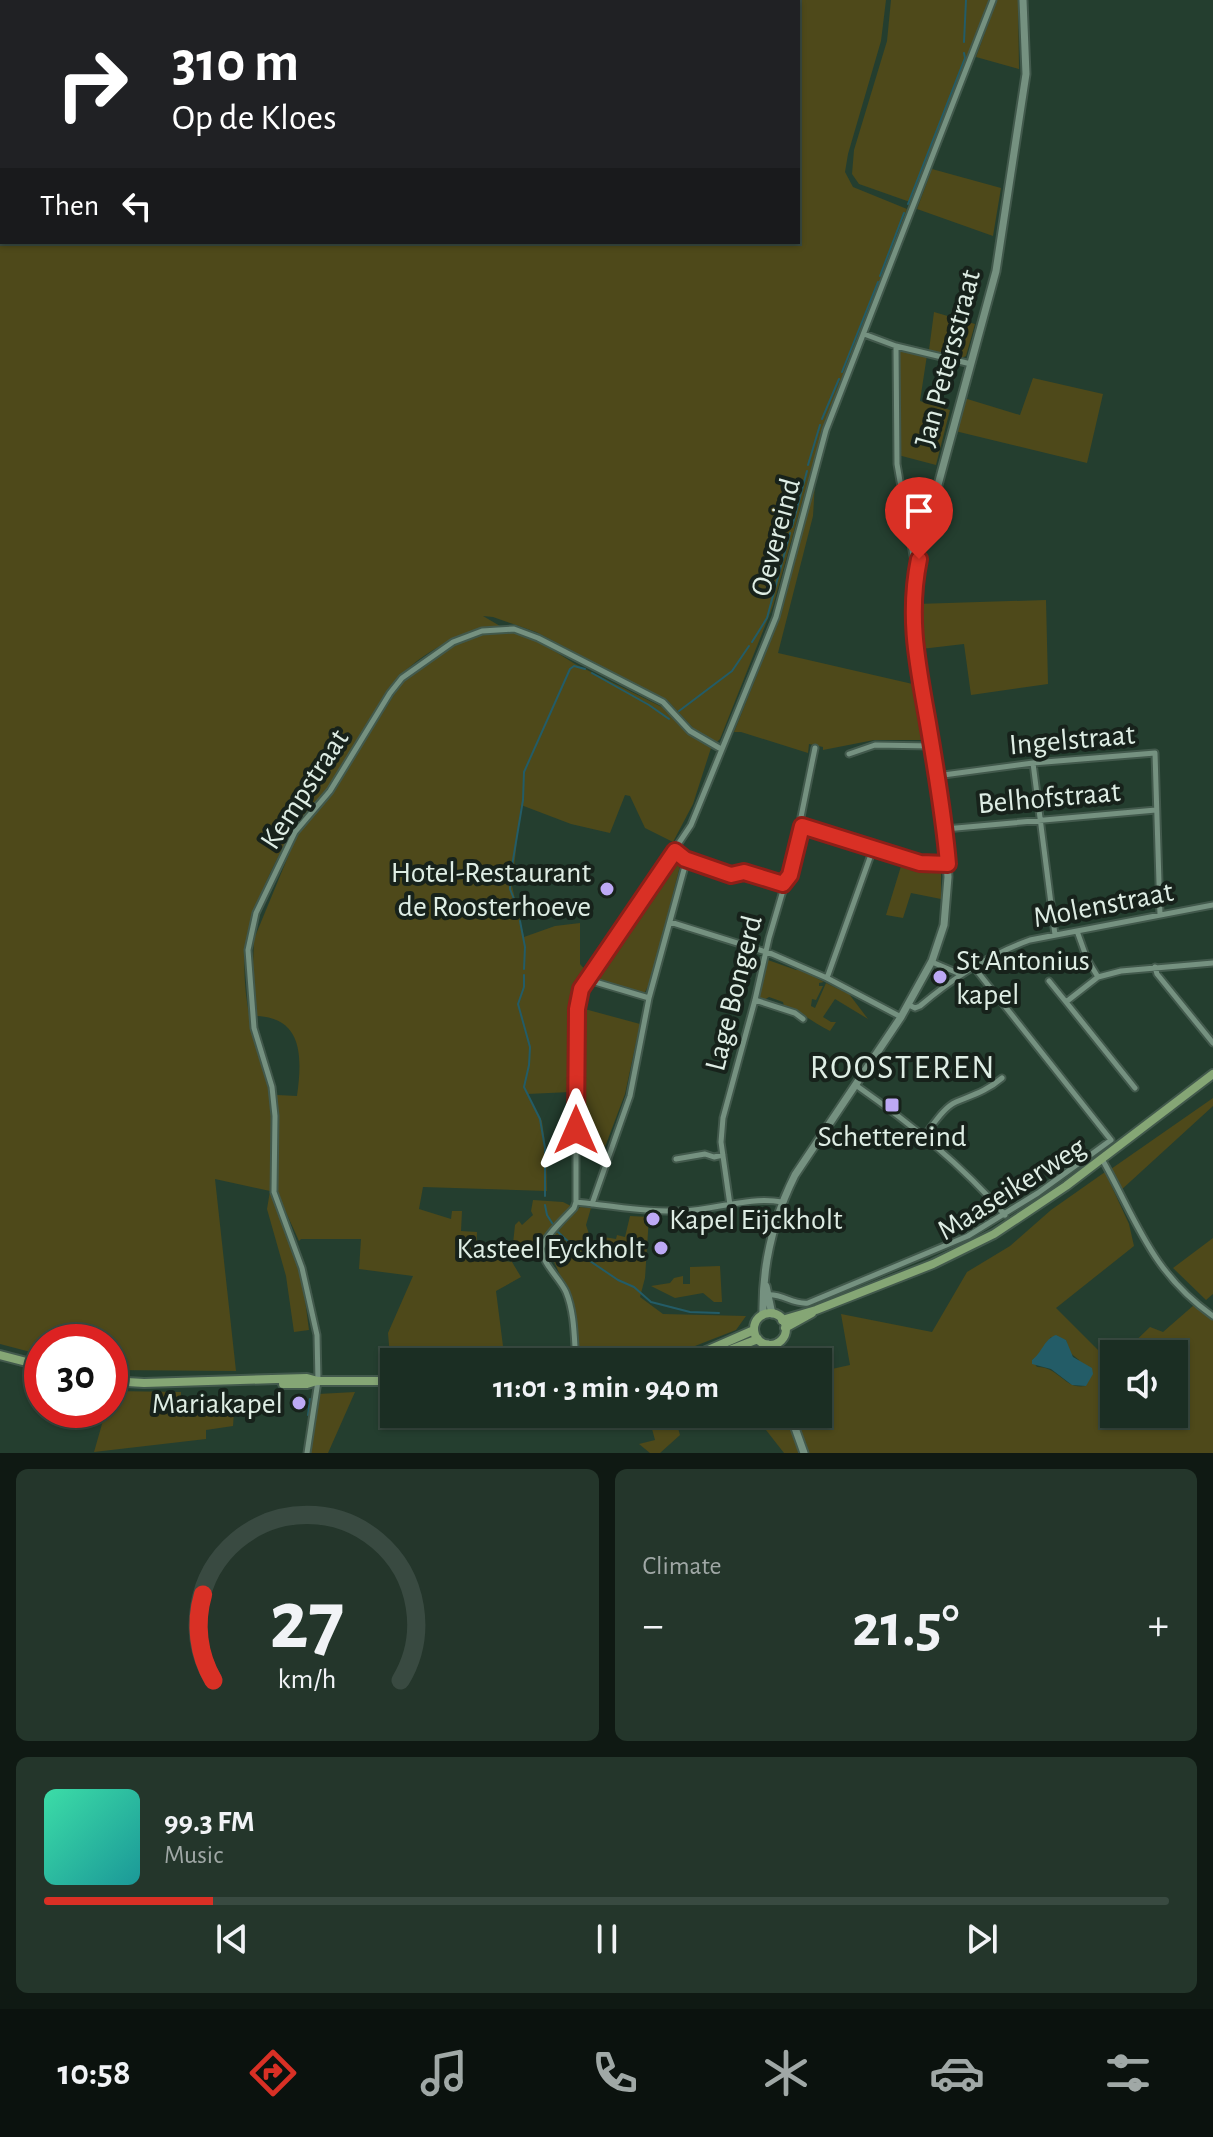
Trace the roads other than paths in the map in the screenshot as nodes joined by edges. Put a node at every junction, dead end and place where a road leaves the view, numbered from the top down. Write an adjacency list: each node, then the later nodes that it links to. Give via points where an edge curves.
1 (993, 0): 3 (street, Oevereind)
2 (1023, 0): 5 (street, Jan Petersstraat, via 1026,74 996,271)
3 (864, 334): 4 (street); 9 (street, Oevereind, via 826,430 776,617)
4 (896, 346): 5 (street); 6 (street, via 897,464)
5 (972, 364): 6 (street, Jan Petersstraat)
6 (916, 572): 7 (street, Jan Petersstraat, via 912,621)
7 (931, 746): 10 (street, via 875,745); 12 (street, Jan Petersstraat)
8 (815, 748): 15 (street, Lage Bongerd)
9 (721, 749): 18 (street, Oevereind); 73 (street, Kempstraat, via 690,731 663,702 538,638 514,629 482,631 453,642 402,678 330,791 295,832 252,923 249,977 254,1028 272,1087 274,1192 304,1274 317,1335)
10 (849, 754)
11 (1033, 763): 12 (street, Ingelstraat); 13 (street, Ingelstraat, via 1155,753); 14 (street)
12 (936, 776): 16 (street, Jan Petersstraat)
13 (1156, 810): 14 (street, Belhofstraat); 23 (street)
14 (1041, 820): 16 (street, Belhofstraat); 26 (street)
15 (802, 826): 17 (street); 21 (street, Lage Bongerd)
16 (945, 829): 20 (street, Jan Petersstraat)
17 (873, 849): 20 (street, via 920,863); 34 (street)
18 (675, 851): 19 (street); 35 (street, Oevereind)
19 (685, 859): 21 (street, via 731,875 744,872); 24 (street)
20 (948, 864): 28 (street, Jan Petersstraat, via 947,904)
21 (783, 884): 27 (street, Lage Bongerd)
22 (1213, 905): 23 (street, Molenstraat)
23 (1160, 915): 25 (street, Molenstraat)
24 (670, 922): 27 (street); 37 (street)
25 (1077, 931): 26 (street, Molenstraat); 33 (street)
26 (1055, 935): 30 (street, Molenstraat, via 1005,948)
27 (767, 952): 34 (street); 38 (street, Lage Bongerd)
28 (932, 961): 32 (street); 40 (street, Jan Petersstraat)
29 (1213, 963): 31 (street)
30 (973, 966): 32 (street, Molenstraat); 58 (street, via 1111,1140)
31 (1155, 967): 33 (street); 43 (street)
32 (960, 974): 40 (street, Molenstraat, via 920,1006)
33 (1098, 977): 39 (street)
34 (827, 978): 41 (street)
35 (585, 979): 37 (street); 49 (street, via 577,1009)
36 (1049, 981): 39 (street)
37 (649, 998): 51 (street, via 630,1096)
38 (755, 1000): 42 (street); 50 (street, Lage Bongerd, via 723,1118)
39 (1066, 1002): 47 (street)
40 (909, 1005): 41 (street, Jan Petersstraat)
41 (901, 1017): 46 (street, Jan Petersstraat)
42 (803, 1019)
43 (1213, 1043)
44 (1213, 1074): 53 (main road, Maaseikerweg)
45 (1002, 1078): 48 (street, via 954,1103)
46 (857, 1086): 48 (street); 55 (street, Jan Petersstraat)
47 (1135, 1088)
48 (925, 1135): 58 (street)
49 (576, 1148): 51 (street); 54 (street)
50 (723, 1155): 52 (street); 57 (street, Lage Bongerd)
51 (608, 1159): 56 (street)
52 (676, 1159)
53 (1102, 1159): 61 (street, via 1146,1245 1176,1284); 62 (main road, Maaseikerweg, via 978,1242)
54 (576, 1202): 56 (street); 65 (street, via 542,1250 572,1309)
55 (782, 1202): 57 (street); 59 (street, Jan Petersstraat, via 771,1238)
56 (592, 1204): 57 (street, via 671,1211)
57 (730, 1205)
58 (1005, 1215): 59 (street, via 949,1246 808,1303)
59 (766, 1295): 60 (street, Jan Petersstraat)
60 (768, 1314): 62 (main road); 63 (main road, via 757,1319)
61 (1213, 1316)
62 (784, 1324): 64 (main road, via 784,1335)
63 (756, 1335): 64 (main road); 66 (main road); 67 (main road)
64 (772, 1344): 68 (street); 69 (street)
65 (575, 1348)
66 (720, 1348)
67 (729, 1348)
68 (772, 1348)
69 (774, 1348)
70 (0, 1355): 71 (main road)
71 (24, 1361)
72 (128, 1381): 73 (main road)
73 (318, 1381): 74 (main road); 76 (street, Kempstraat)
74 (380, 1381)
75 (795, 1428): 77 (street)
76 (307, 1453)
77 (804, 1453)

